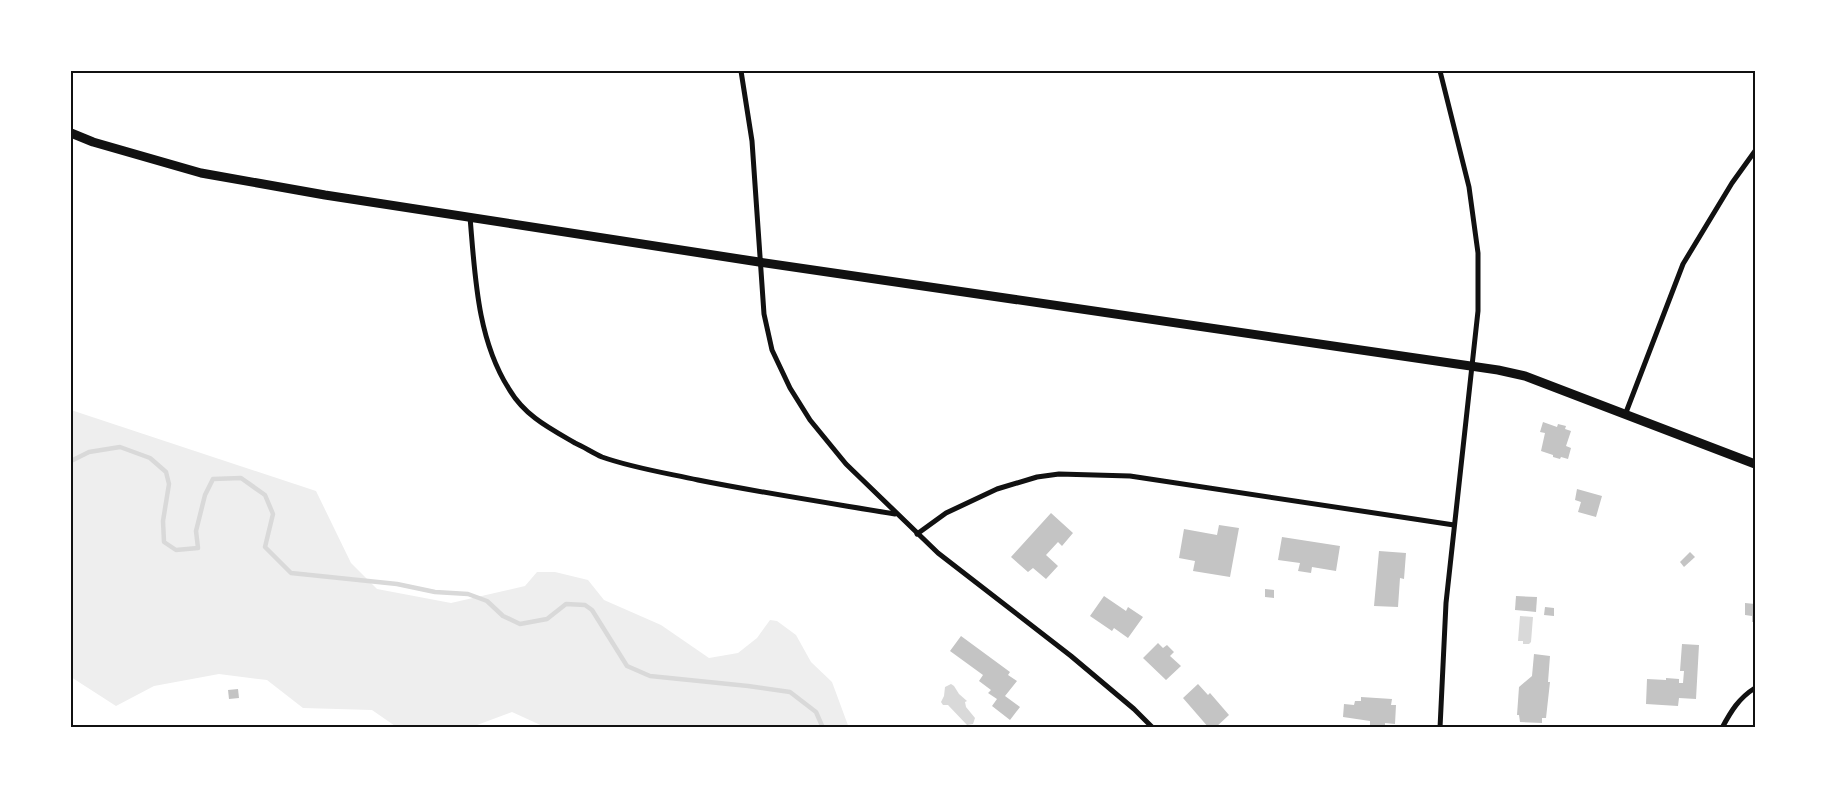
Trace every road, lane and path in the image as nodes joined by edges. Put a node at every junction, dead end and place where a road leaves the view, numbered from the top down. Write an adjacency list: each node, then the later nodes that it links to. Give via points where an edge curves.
1 (741, 71): 6 (street, via 752,141)
2 (1440, 71): 7 (street, via 1469,187 1478,253 1478,311)
3 (71, 133): 5 (street, via 201,173)
4 (1755, 151): 8 (street, via 1683,264)
5 (470, 217): 6 (street); 10 (street, via 476,281 485,330 495,361 508,389 541,424 601,456 634,466 770,494)
6 (759, 262): 7 (street); 10 (street, via 764,314 772,350 790,388 810,420 846,464)
7 (1473, 367): 8 (street, via 1525,376); 11 (street)
8 (1624, 415): 9 (street)
9 (1755, 464)
10 (896, 514): 12 (street)
11 (1454, 525): 12 (street, via 1130,476 1059,474 997,489 946,513); 15 (street)
12 (917, 534): 14 (street, via 1071,656)
13 (1755, 688): 16 (street, via 1739,700)
14 (1153, 728)
15 (1440, 728)
16 (1722, 728)

